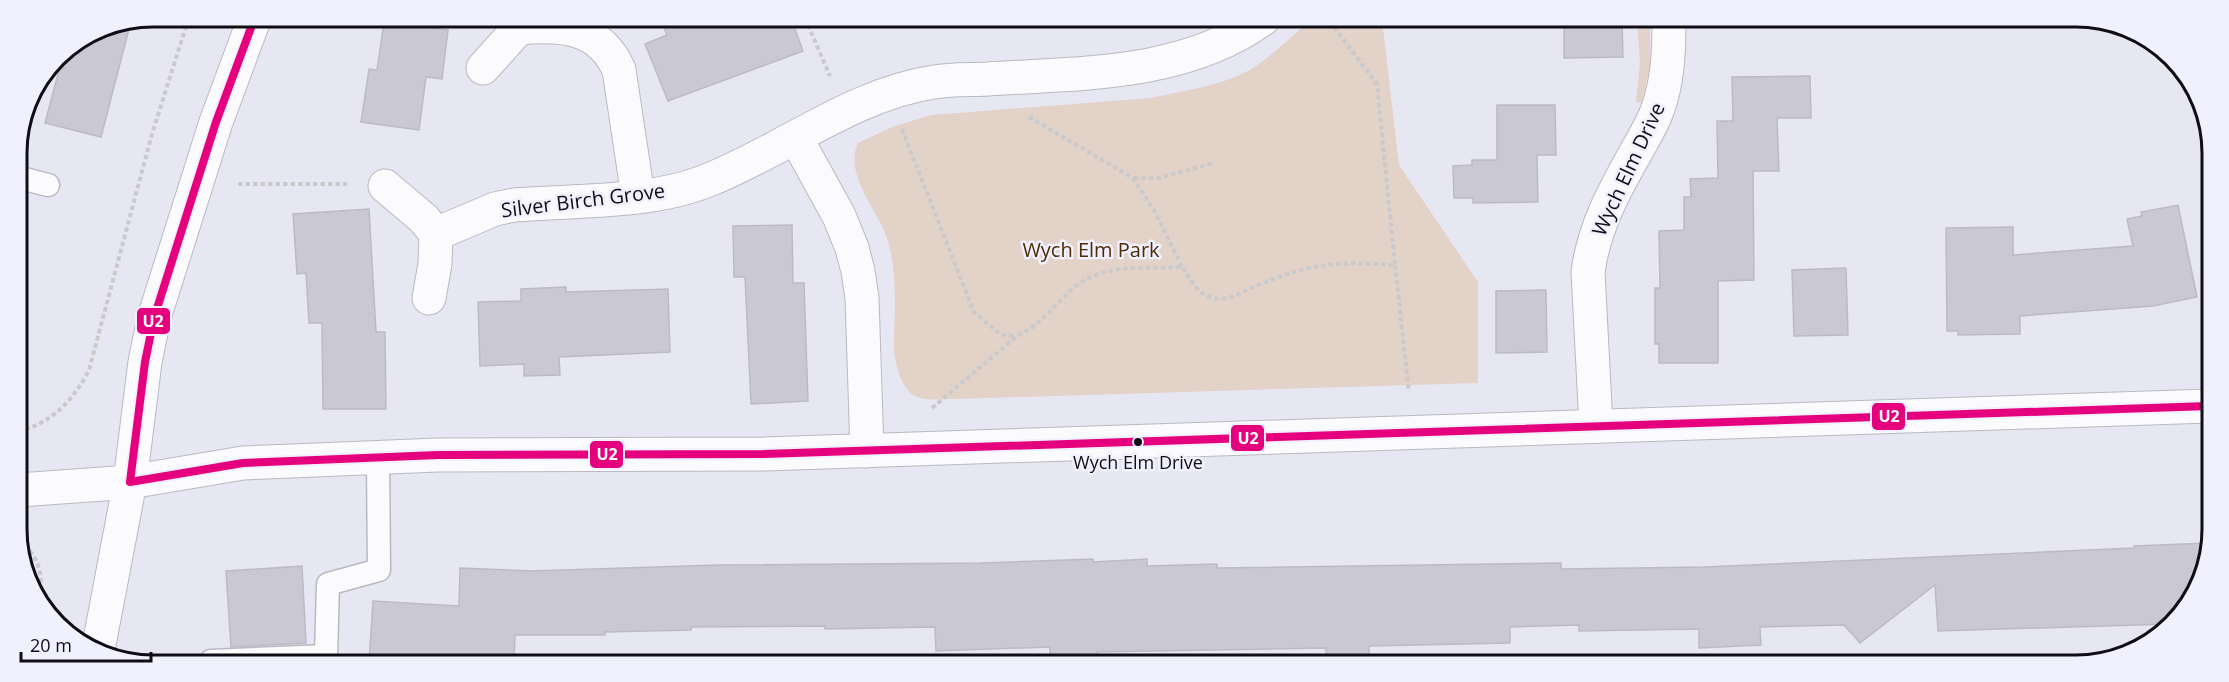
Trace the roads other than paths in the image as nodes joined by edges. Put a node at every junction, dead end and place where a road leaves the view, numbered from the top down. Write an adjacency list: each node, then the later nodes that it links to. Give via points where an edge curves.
1 (249, 27): 18 (street, via 154,318)
2 (513, 27): 6 (street)
3 (562, 27): 11 (street, via 576,29 600,42 614,57 623,88)
4 (1669, 27): 15 (street, Wych Elm Drive, via 1667,71 1657,114 1615,190 1592,247 1588,272)
5 (1222, 31): 7 (street, via 1188,56 1127,70 934,82 888,94)
6 (483, 68)
7 (796, 138): 11 (street, Silver Birch Grove, via 709,180); 16 (street, via 839,216 858,271)
8 (27, 180): 9 (lane)
9 (48, 185)
10 (370, 187): 12 (street, via 424,219)
11 (638, 196): 12 (street, Silver Birch Grove, via 514,205)
12 (436, 234): 13 (street)
13 (429, 298)
14 (2202, 406): 15 (street)
15 (1596, 426): 16 (street)
16 (867, 451): 17 (street)
17 (378, 458): 18 (street, via 243,463); 21 (lane, via 379,570 328,584)
18 (130, 482): 19 (street); 20 (street)
19 (27, 489)
20 (99, 642)
21 (326, 655)

